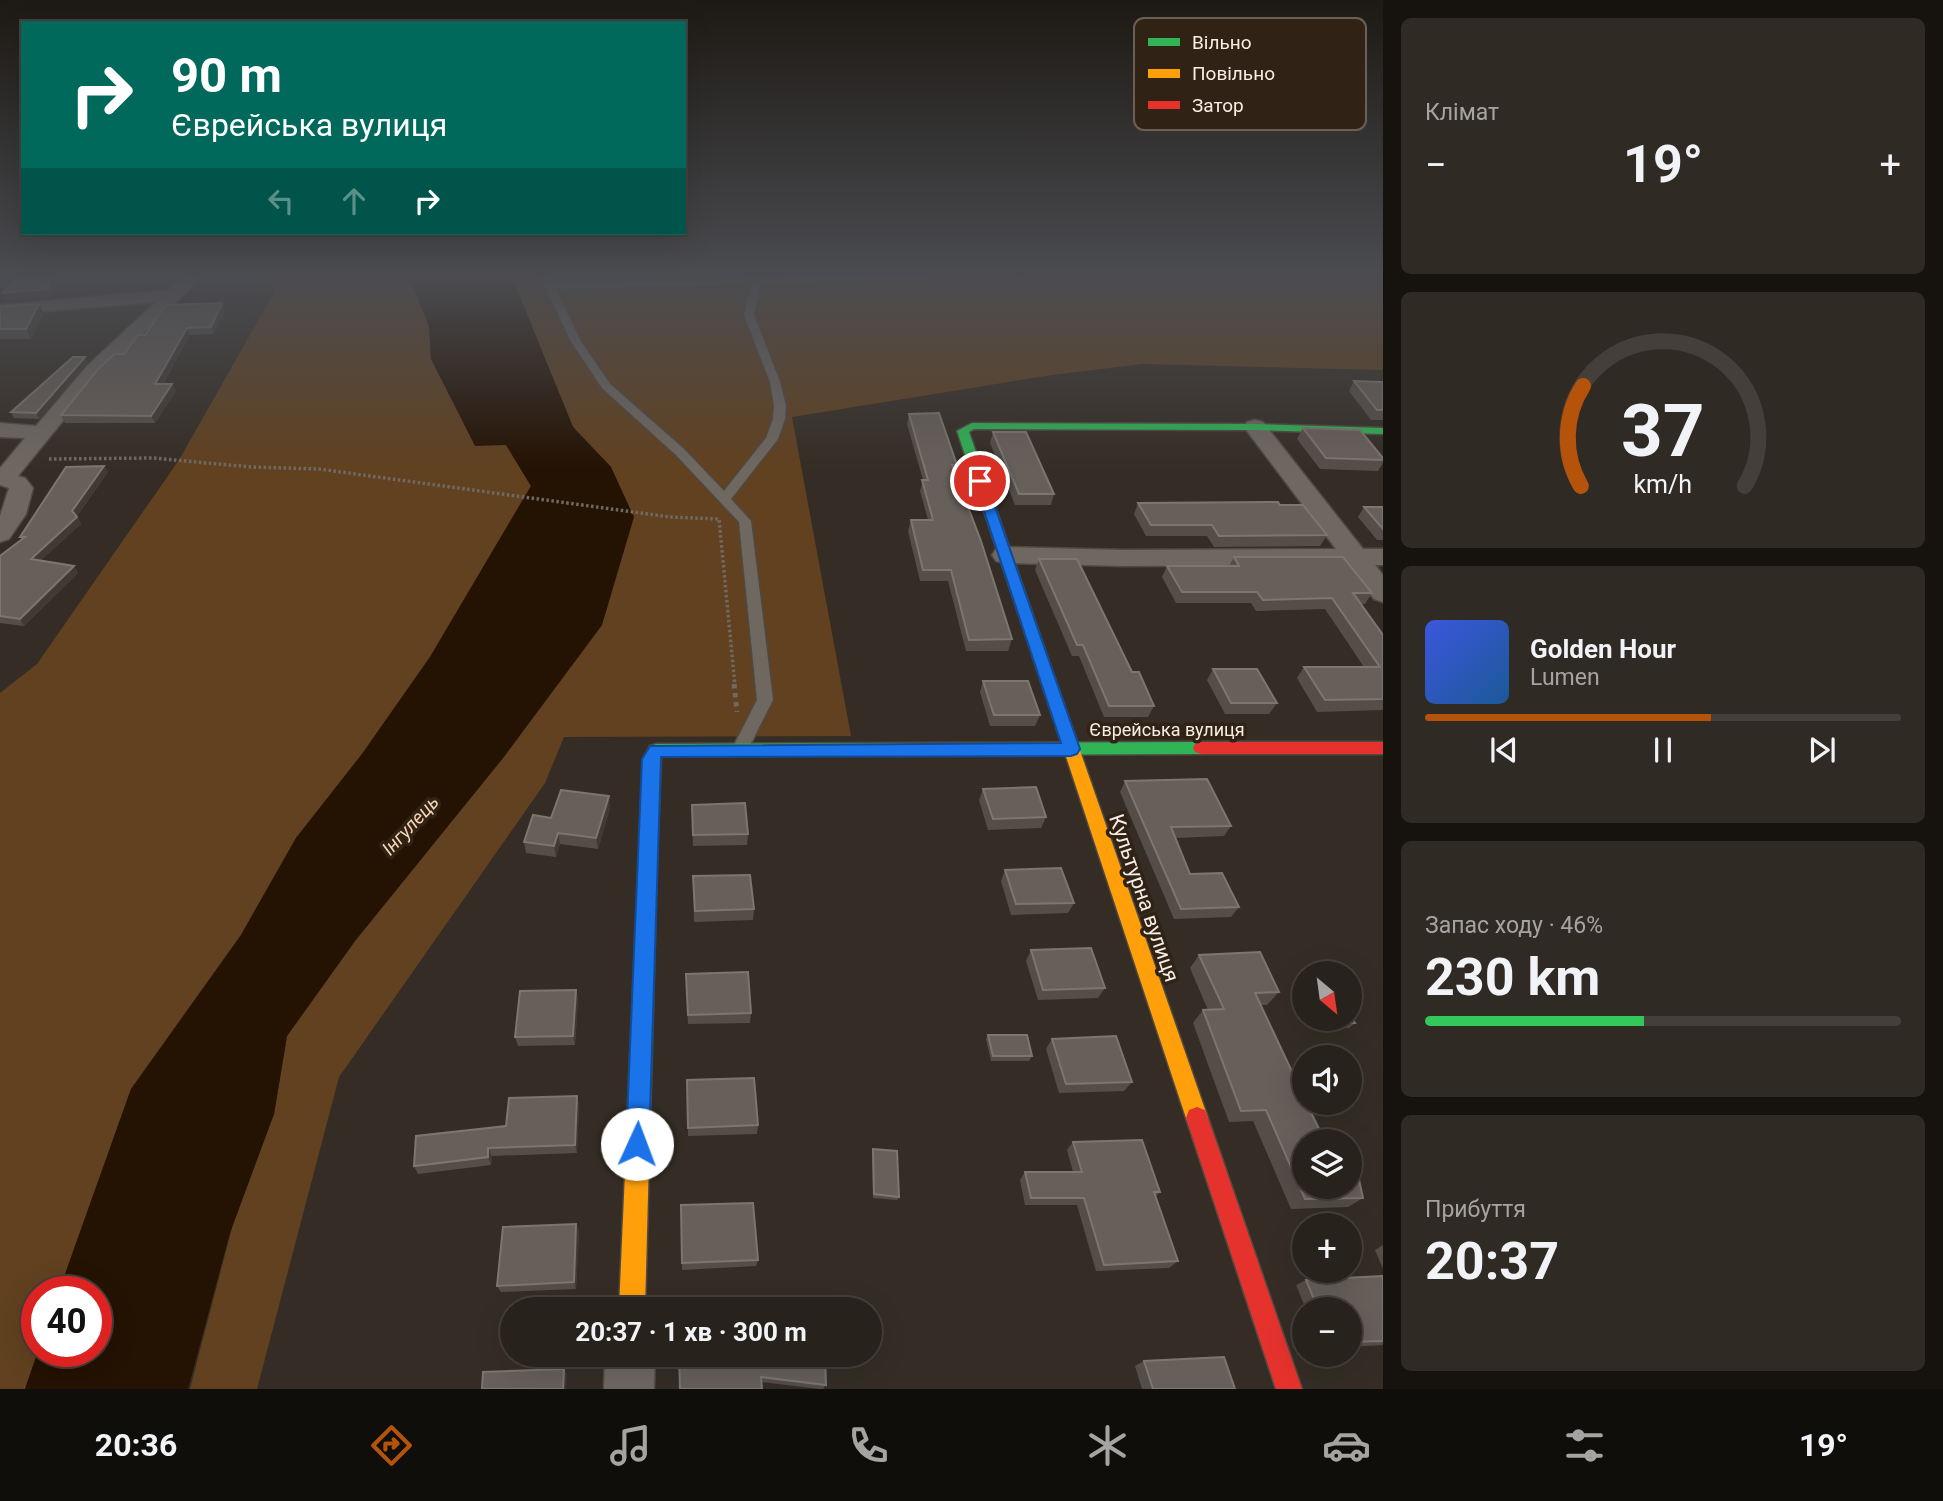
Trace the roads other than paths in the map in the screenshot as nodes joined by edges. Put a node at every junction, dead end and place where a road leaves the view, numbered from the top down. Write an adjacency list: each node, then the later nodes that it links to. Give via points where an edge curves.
1 (127, 340): 7 (street)
2 (575, 340): 9 (lane, via 606,386 680,452)
3 (759, 340): 9 (lane, via 775,382 779,419 772,439)
4 (1255, 427): 6 (street); 11 (street, Культурна вулиця, via 972,426 963,431); 12 (street)
5 (0, 430): 7 (street)
6 (1383, 432)
7 (39, 433): 8 (street, via 21,461)
8 (2, 479): 10 (street, via 21,488 14,514)
9 (724, 500): 16 (lane, via 745,521 765,700)
10 (0, 534)
11 (1005, 555): 12 (street); 17 (street, Культурна вулиця)
12 (1356, 557): 13 (street); 14 (street)
13 (1383, 557)
14 (1383, 593)
15 (1383, 748): 17 (street, Єврейська вулиця)
16 (740, 749): 17 (street, Єврейська вулиця); 18 (street, Єврейська вулиця, via 656,750 651,759)
17 (1071, 749): 21 (street, Культурна вулиця)
18 (632, 1297)
19 (630, 1367): 20 (street)
20 (629, 1389)
21 (1289, 1389)

